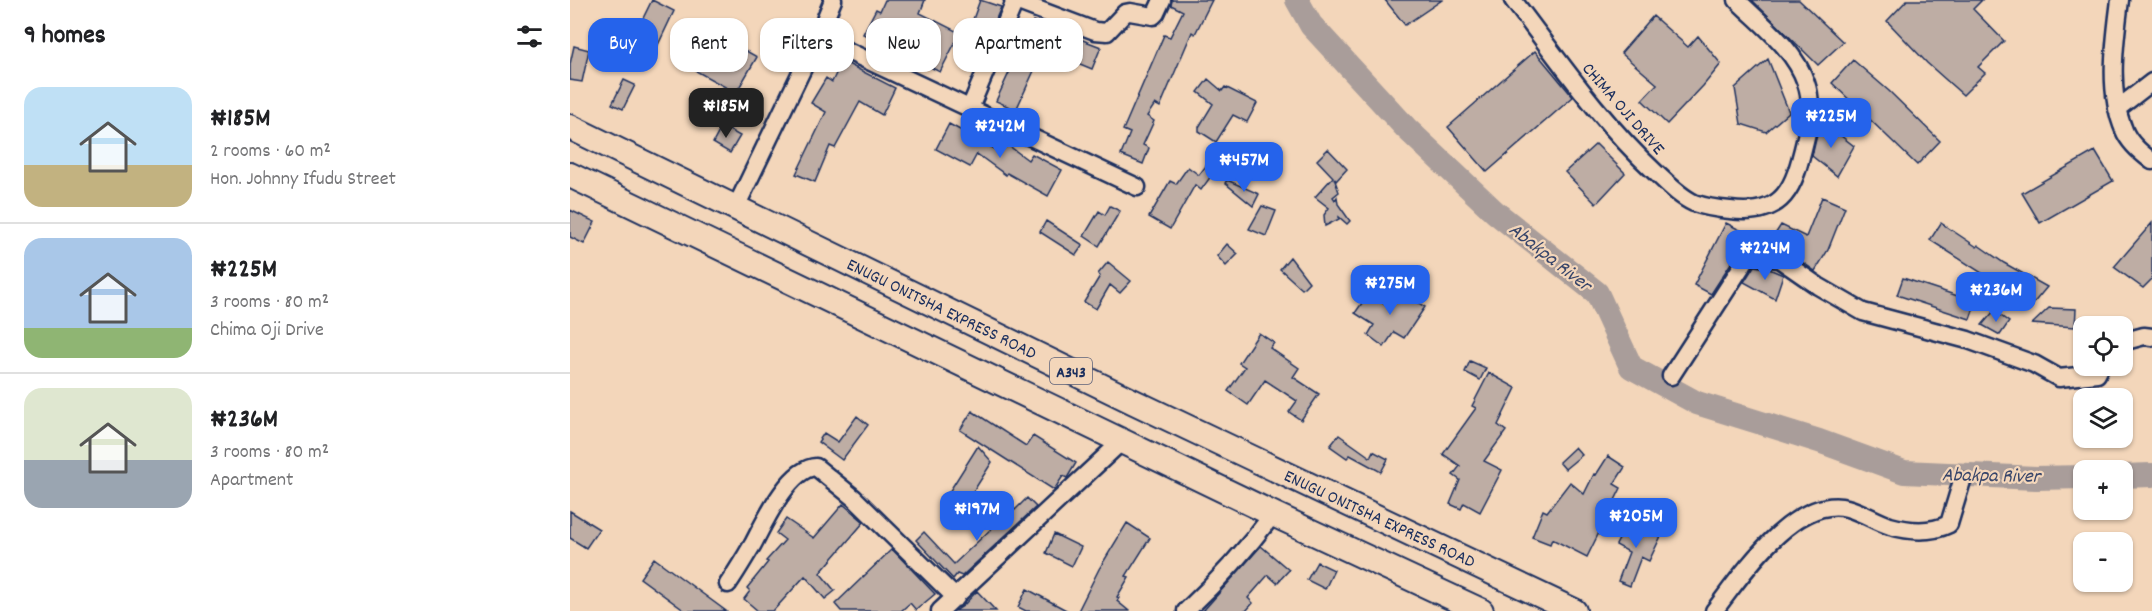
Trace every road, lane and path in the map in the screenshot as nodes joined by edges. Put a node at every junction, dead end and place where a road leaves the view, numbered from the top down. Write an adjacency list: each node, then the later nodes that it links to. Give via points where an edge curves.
1 (833, 0): 7 (street)
2 (1014, 0): 3 (street, via 1107,32 1125,13 1153,16); 11 (street)
3 (1162, 0)
4 (1513, 0): 5 (street, CHIMA OJI DRIVE, via 1600,114 1679,193 1697,204 1755,212 1780,200 1797,174 1809,125 1810,94 1792,55)
5 (1737, 0)
6 (2120, 0): 12 (street, via 2114,92)
7 (826, 18)
8 (854, 54): 11 (street)
9 (801, 72): 17 (street)
10 (2152, 82): 12 (street)
11 (970, 108): 16 (street)
12 (2117, 109): 14 (street, via 2128,137)
13 (570, 127): 17 (highway, ENUGU ONITSHA EXPRESS ROAD / A343)
14 (2152, 161)
15 (570, 176): 22 (highway, A343)
16 (1137, 187)
17 (736, 207): 30 (highway, ENUGU ONITSHA EXPRESS ROAD / A343)
18 (2152, 337): 19 (street)
19 (2133, 339)
20 (1671, 376): 21 (street, via 1749,255 1779,259 1863,312 1968,340 2034,364 2059,378)
21 (2078, 376)
22 (1122, 441): 24 (highway, A343); 26 (street)
23 (1962, 482): 31 (street, via 1948,524 1941,528 1911,530 1889,526 1839,507 1801,518 1764,547)
24 (1273, 514): 28 (street, via 1227,572); 29 (highway, A343)
25 (728, 584): 26 (street, via 779,496 801,472 816,467 854,498)
26 (956, 598): 27 (street)
27 (943, 610)
28 (1186, 611)
29 (1481, 611)
30 (1574, 611)
31 (1713, 611)

